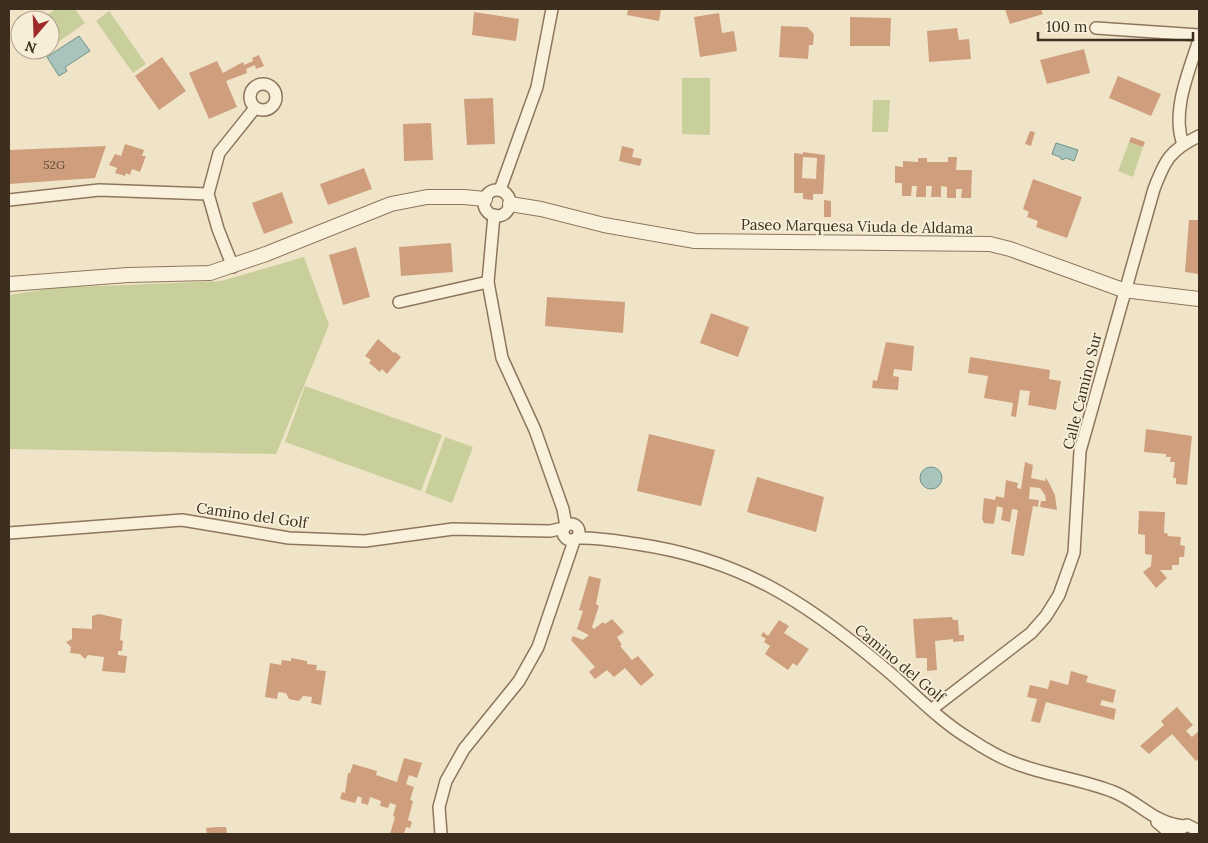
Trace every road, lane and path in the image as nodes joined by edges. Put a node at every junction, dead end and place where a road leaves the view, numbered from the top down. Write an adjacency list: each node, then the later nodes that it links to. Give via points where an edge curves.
1 (552, 9): 8 (street, via 537,87)
2 (1096, 28): 3 (street)
3 (1199, 35)
4 (1199, 40): 7 (street, via 1180,112 1178,125)
5 (255, 108): 9 (street, via 219,152)
6 (1199, 136): 7 (street, Calle Camino Sur)
7 (1182, 144): 17 (street, Calle Camino Sur, via 1161,170)
8 (500, 190): 10 (street, via 489,193); 12 (street, via 507,195)
9 (208, 194): 11 (street, via 99,190); 14 (street)
10 (485, 199): 13 (street, via 486,209); 14 (street, via 427,197 391,204)
11 (9, 200)
12 (510, 204): 13 (street, via 502,214); 17 (street, Paseo Marquesa Viuda de Aldama, via 695,241 990,244)
13 (494, 215): 15 (street)
14 (233, 267): 16 (street, via 210,273)
15 (488, 282): 19 (street); 21 (street, via 502,358 535,430)
16 (9, 284)
17 (1123, 290): 18 (street, Paseo Marquesa Viuda de Aldama); 22 (street, Calle Camino Sur, via 1080,451 1074,554 1059,595 1031,633)
18 (1199, 299)
19 (399, 302)
20 (9, 533): 21 (street, Camino del Golf, via 182,520 289,538 365,541 452,529)
21 (570, 533): 22 (street, Camino del Golf, via 672,549 735,570 774,588 838,631); 25 (street, via 565,562 538,647 519,681 464,748 449,774 439,807)
22 (932, 709): 23 (street, Camino del Golf, via 968,739 1000,757 1114,792)
23 (1149, 814): 24 (street, Camino del Golf, via 1169,824); 26 (street)
24 (1191, 829)
25 (441, 834)
26 (1171, 834)

